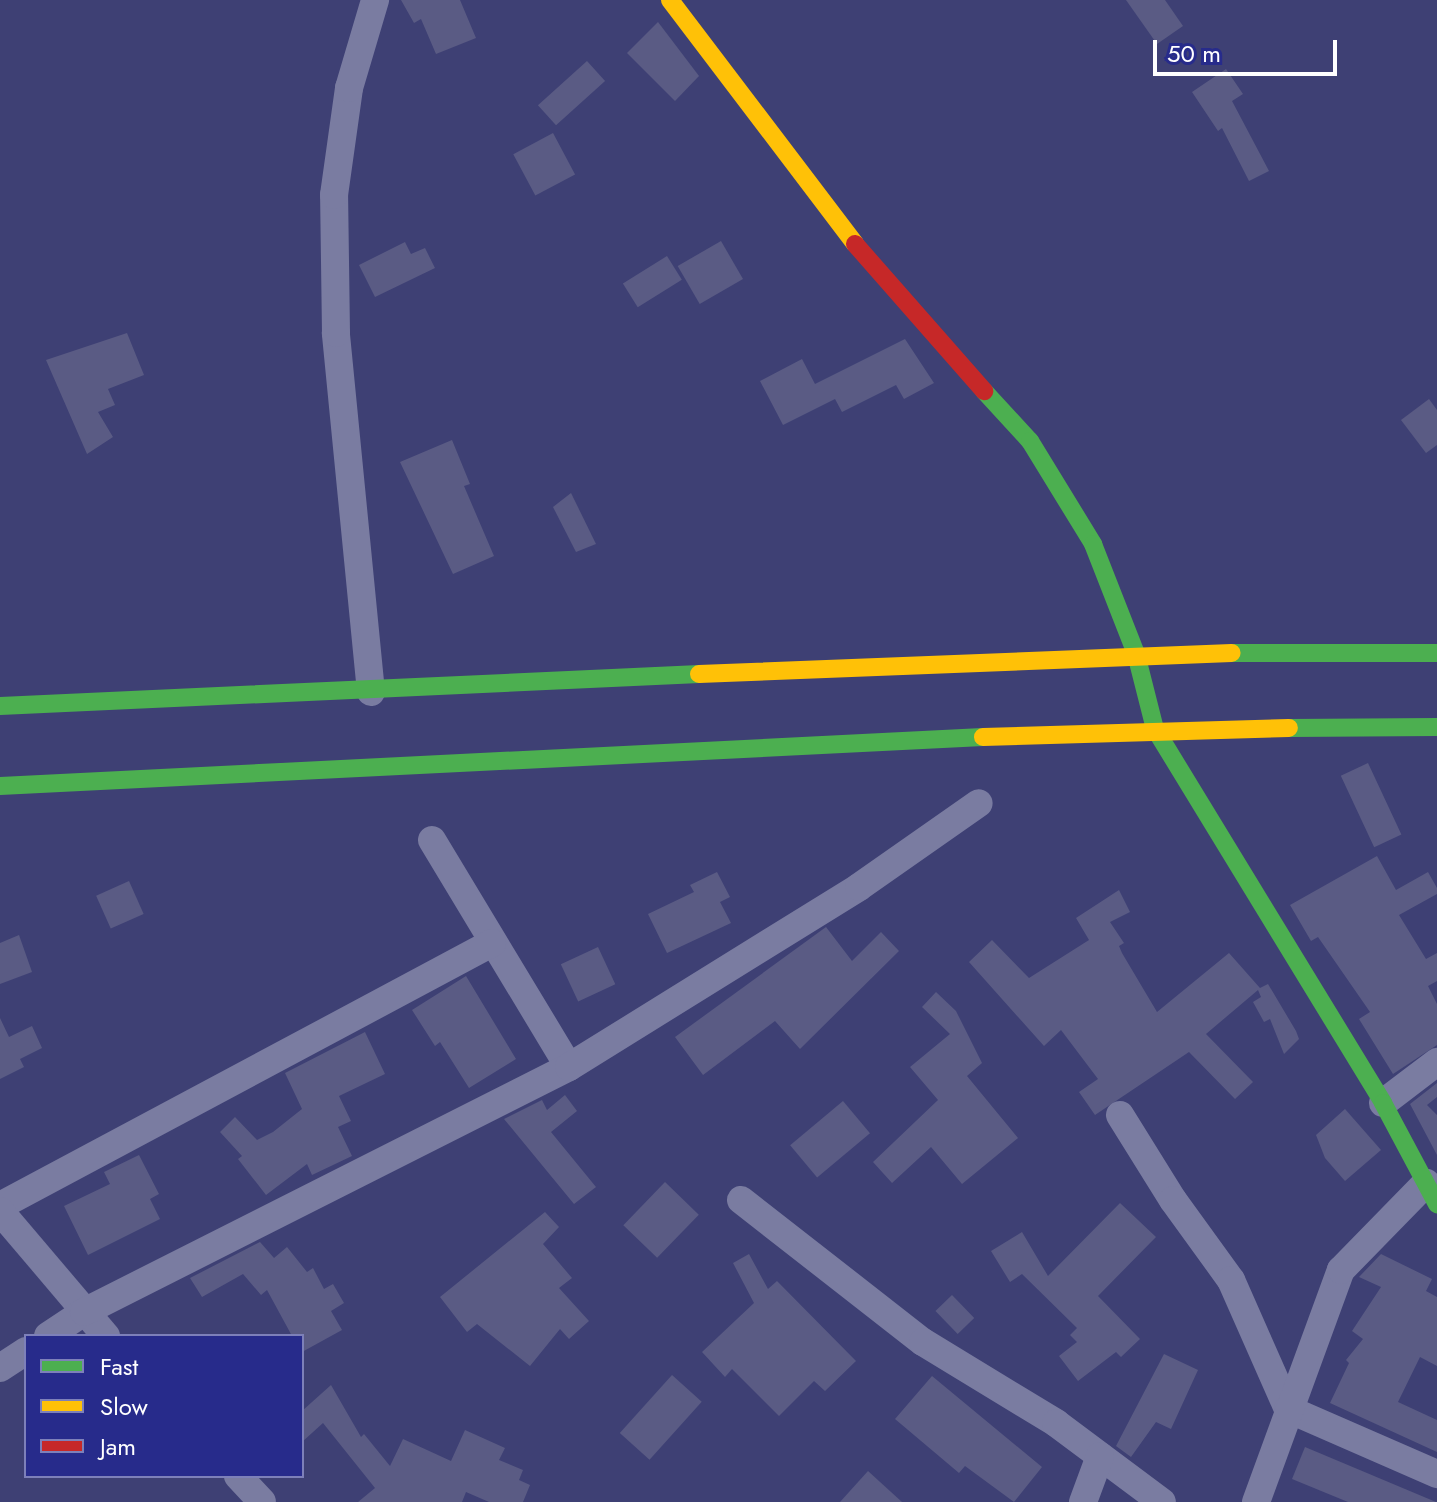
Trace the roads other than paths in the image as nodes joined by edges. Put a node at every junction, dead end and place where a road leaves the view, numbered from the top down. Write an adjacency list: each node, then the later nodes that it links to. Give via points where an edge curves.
1 (375, 0): 5 (street, via 349,88 334,195 336,333)
2 (670, 0): 4 (street, via 883,281 1030,441 1093,544)
3 (1437, 653): 4 (street)
4 (1136, 654): 5 (street); 8 (street)
5 (371, 692): 6 (street)
6 (0, 706)
7 (1437, 727): 8 (street)
8 (1155, 729): 9 (street); 15 (street)
9 (0, 786)
10 (979, 803): 14 (street, via 859,887)
11 (432, 840): 12 (street)
12 (492, 943): 14 (street); 19 (street)
13 (1437, 1062): 15 (street)
14 (569, 1067): 20 (street)
15 (1383, 1103): 17 (street)
16 (1120, 1115): 25 (street, via 1231,1280)
17 (1432, 1194): 25 (street, via 1341,1270)
18 (741, 1200): 26 (street, via 923,1342)
19 (0, 1208): 20 (street)
20 (84, 1312): 21 (street); 22 (street)
21 (51, 1334)
22 (104, 1334)
23 (24, 1352): 24 (street)
24 (0, 1368)
25 (1288, 1409): 27 (street); 32 (street)
26 (1100, 1456): 30 (street); 31 (street)
27 (1437, 1474)
28 (240, 1478): 29 (street)
29 (262, 1502)
30 (1083, 1502)
31 (1162, 1502)
32 (1256, 1502)

